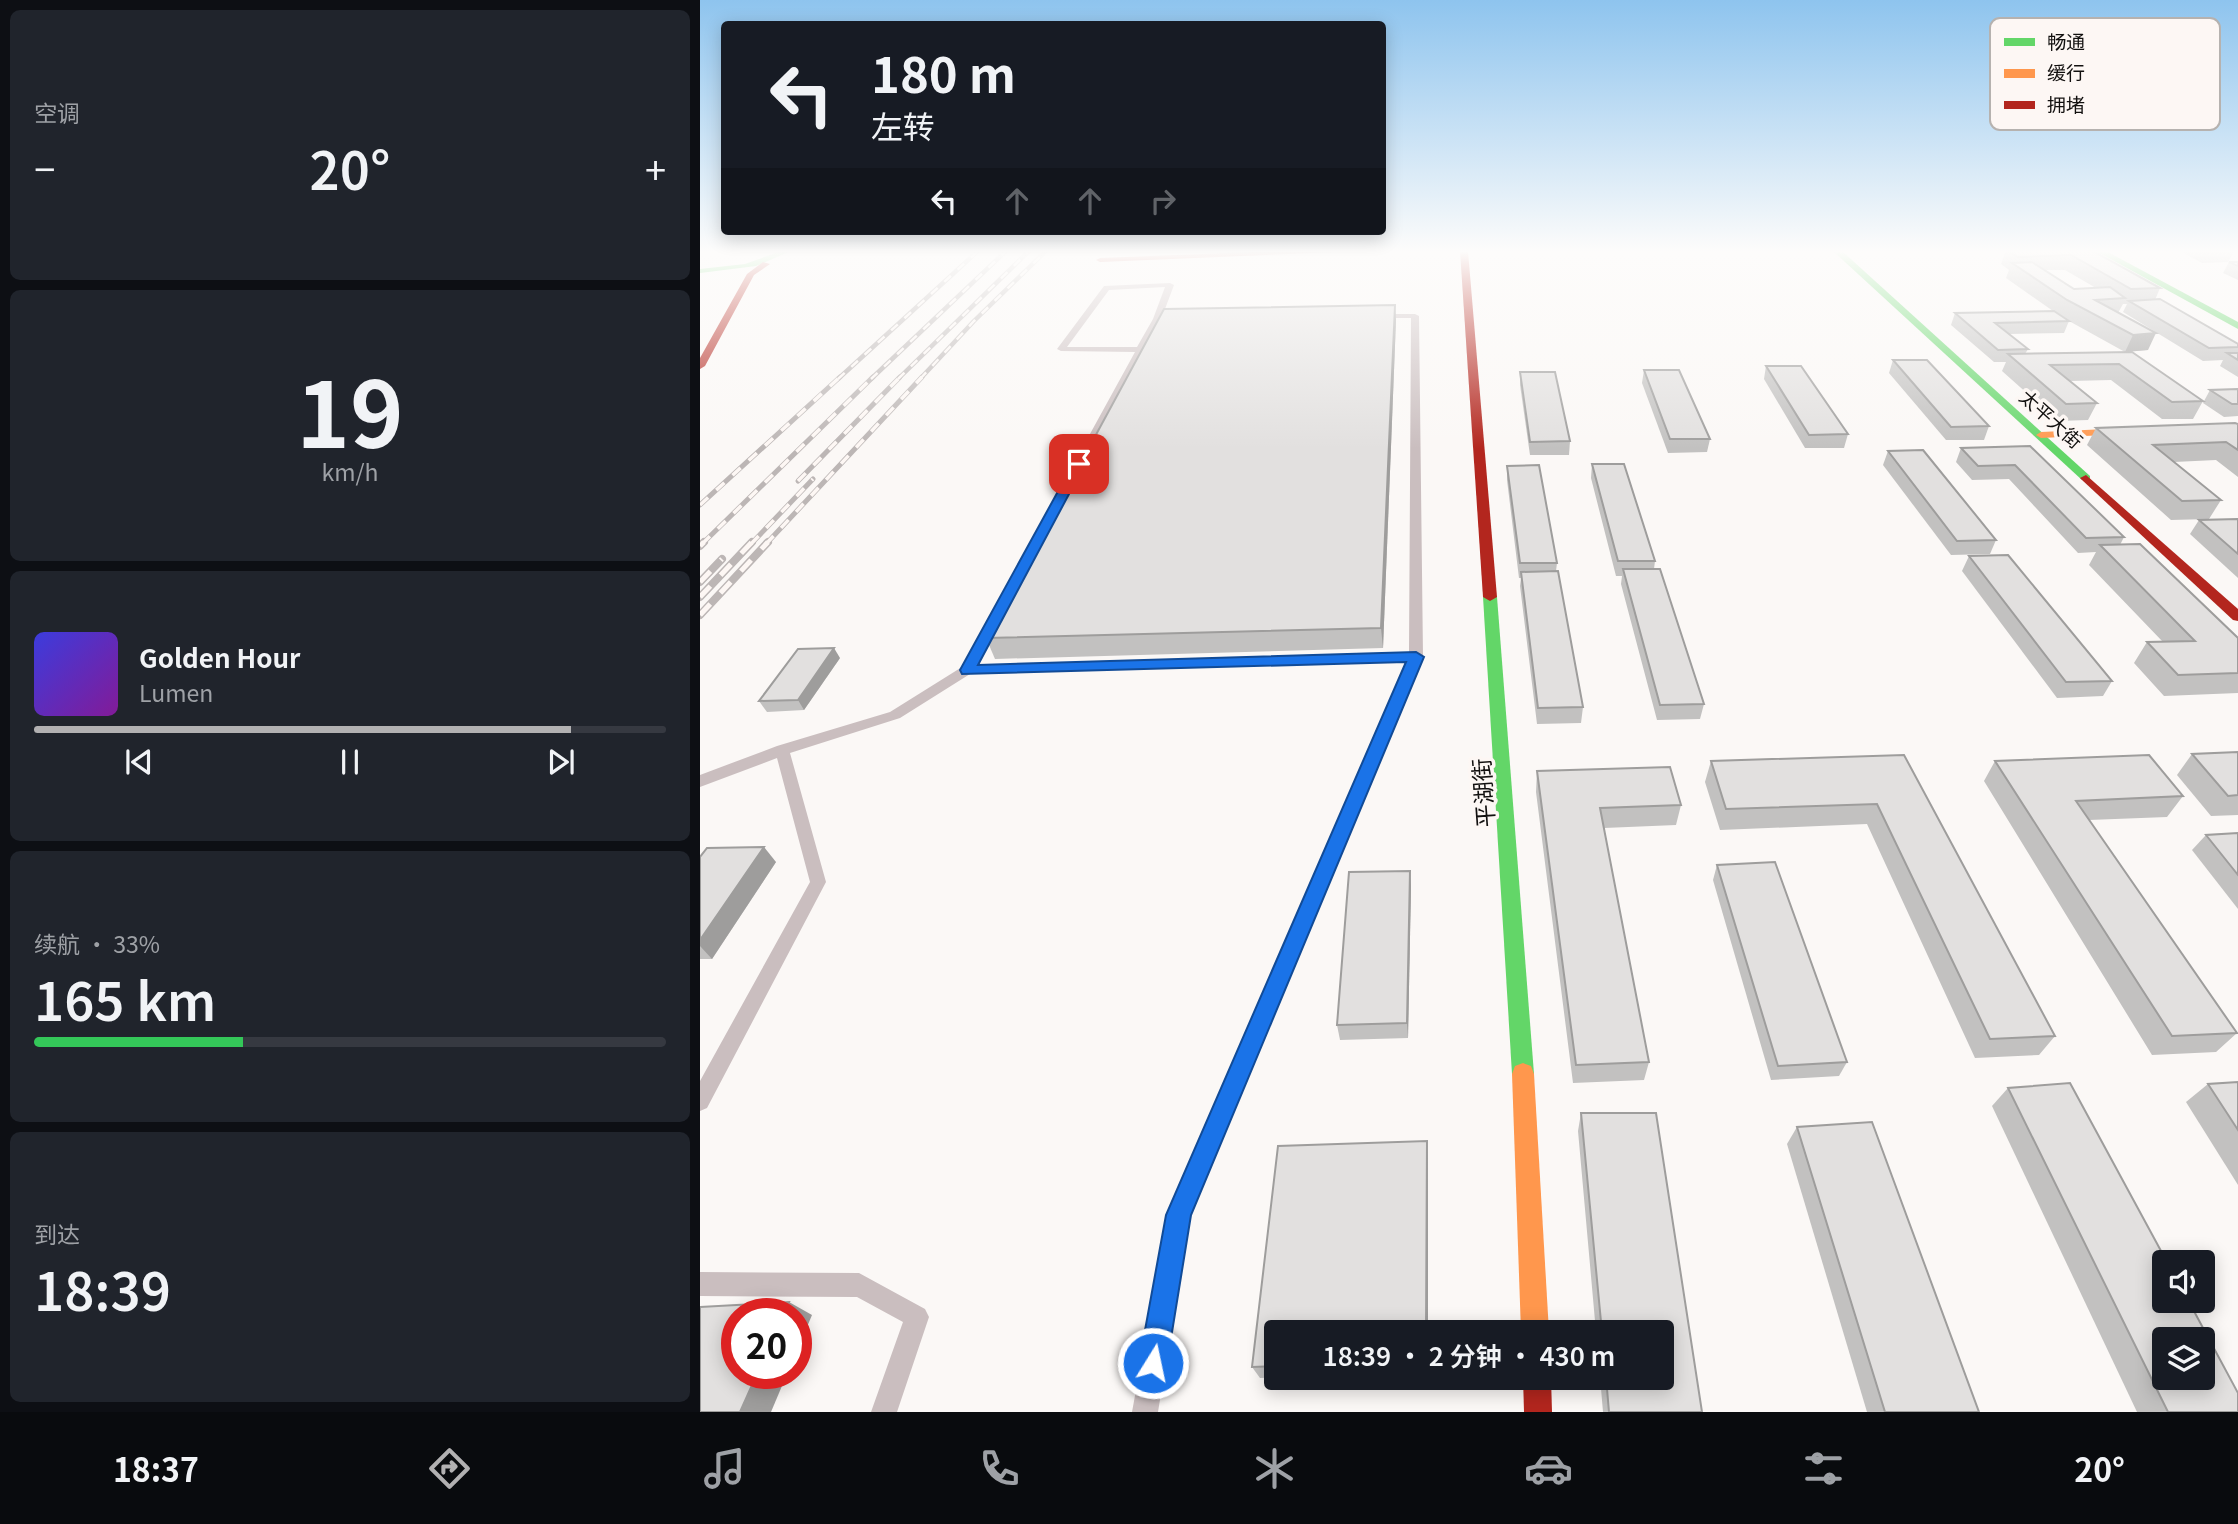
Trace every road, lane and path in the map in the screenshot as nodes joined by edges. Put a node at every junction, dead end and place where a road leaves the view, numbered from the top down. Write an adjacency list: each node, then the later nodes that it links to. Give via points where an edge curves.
1 (727, 317): 11 (main road)
2 (1085, 317): 10 (lane, via 1061,349)
3 (1415, 317): 15 (lane)
4 (1469, 317): 21 (main road, 平湖街, via 1519,989)
5 (1910, 317): 13 (main road, 太平大街)
6 (2221, 317): 9 (main road)
7 (1157, 319): 8 (lane); 10 (lane)
8 (1184, 319)
9 (2238, 326)
10 (1141, 350): 16 (lane)
11 (700, 366)
12 (2238, 426): 13 (main road)
13 (2040, 435): 14 (main road, 太平大街)
14 (2238, 617)
15 (1416, 657): 16 (lane); 24 (lane, via 1179,1215)
16 (967, 670): 17 (lane, via 895,715)
17 (782, 750): 18 (lane); 19 (lane, via 818,882)
18 (700, 781)
19 (700, 1101)
20 (700, 1284): 23 (lane, via 859,1285 917,1317)
21 (1534, 1320)
22 (1537, 1390): 25 (main road)
23 (884, 1412)
24 (1145, 1412)
25 (1538, 1412)

